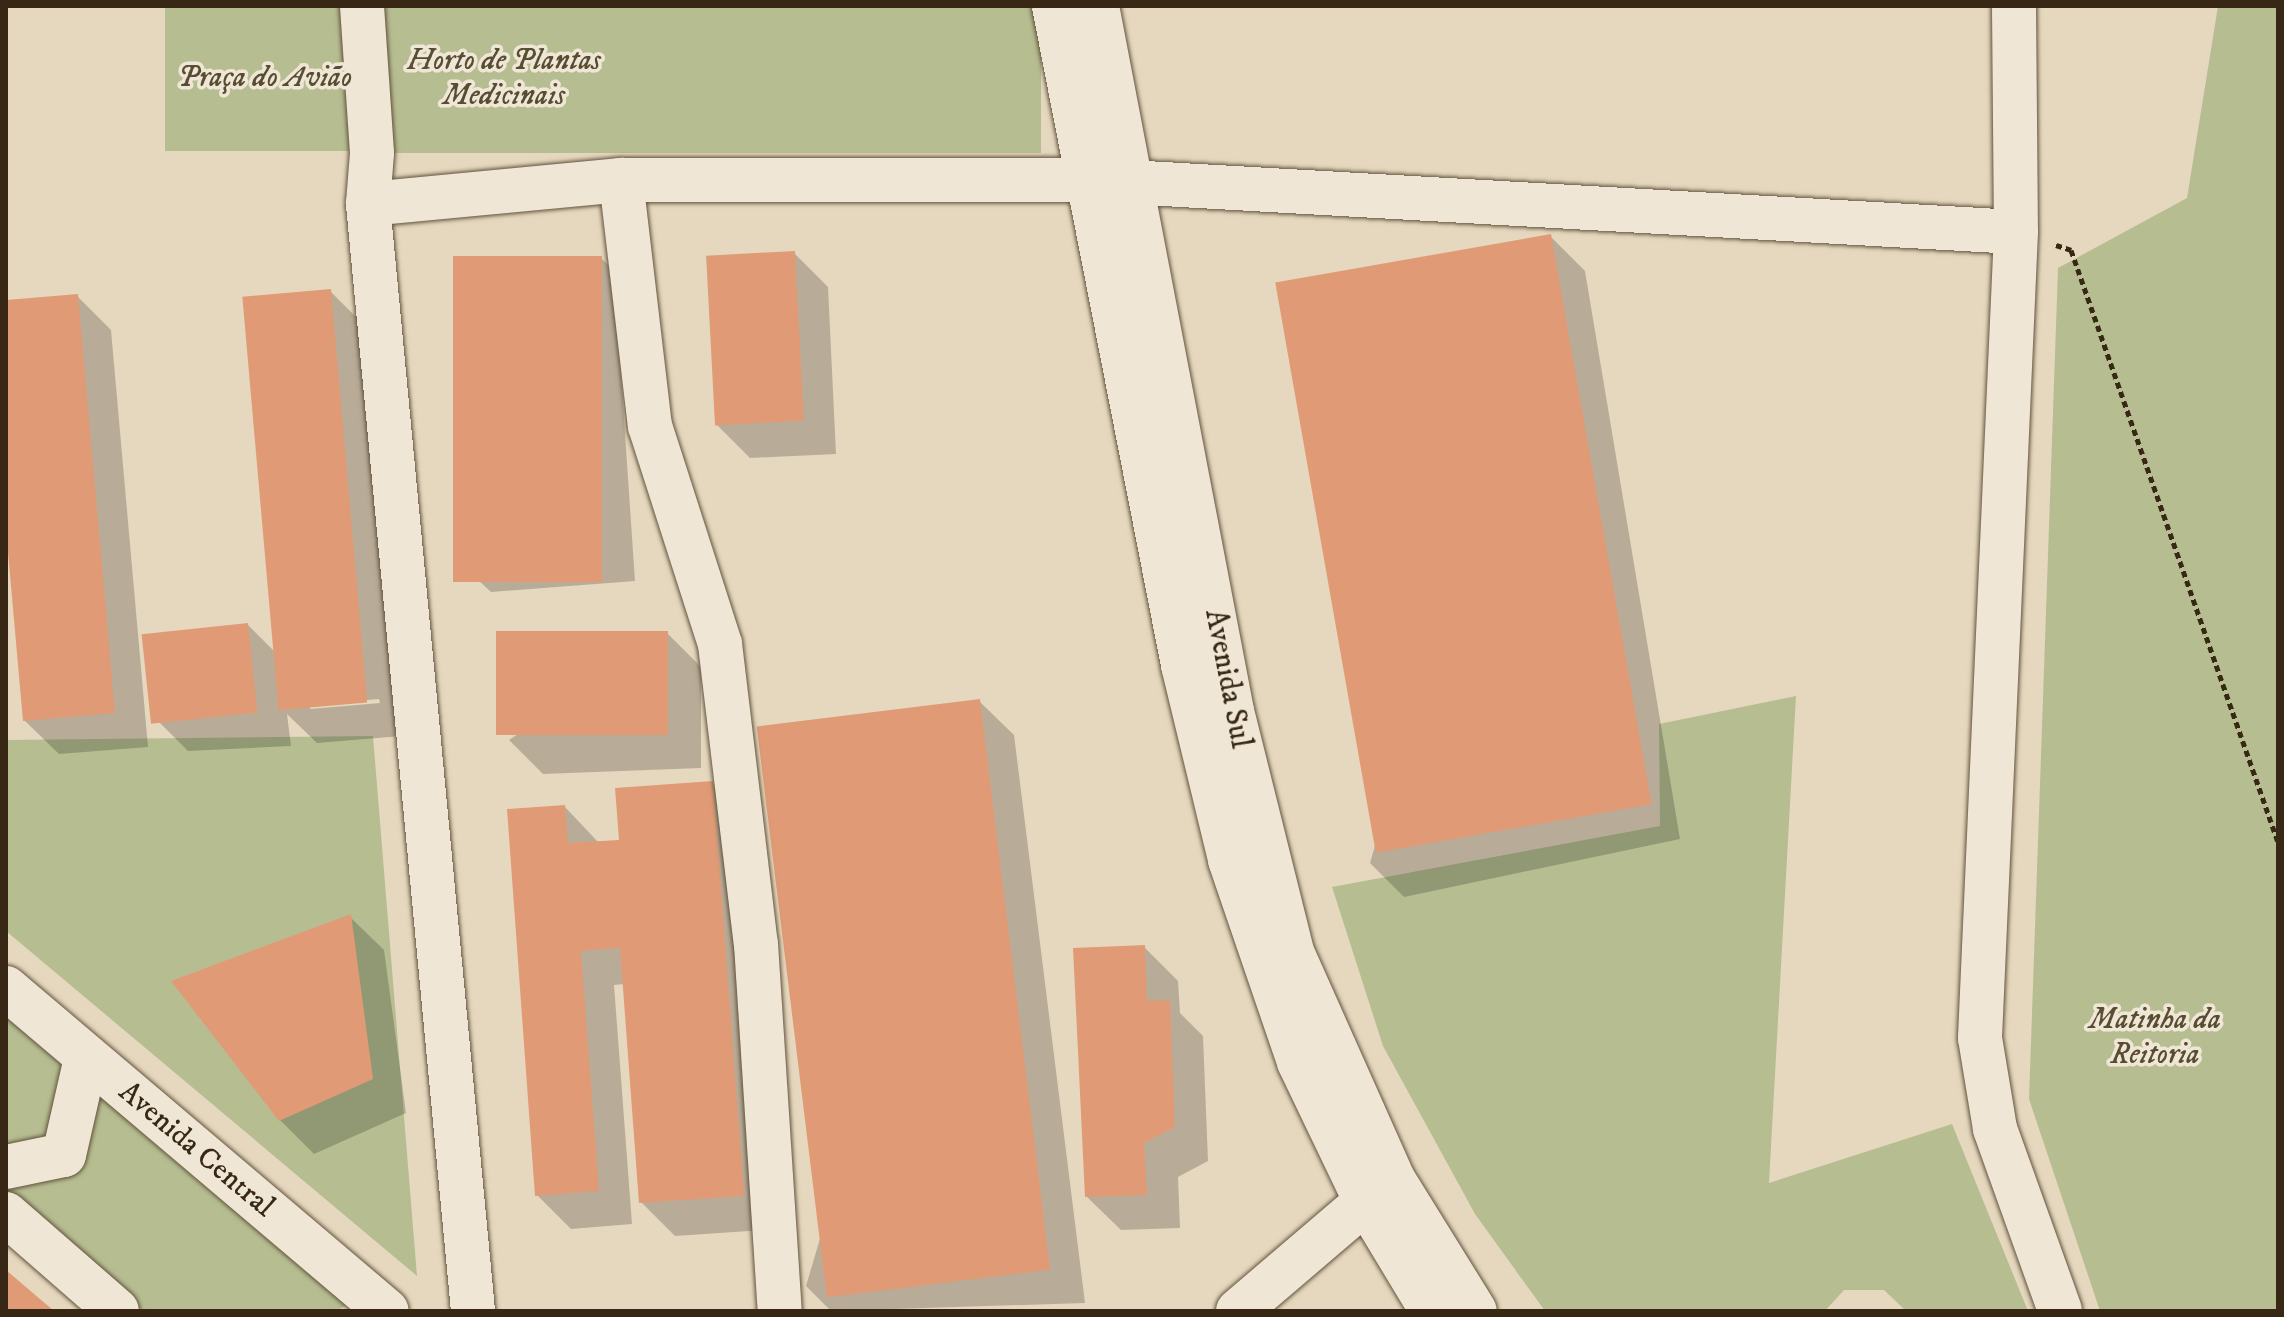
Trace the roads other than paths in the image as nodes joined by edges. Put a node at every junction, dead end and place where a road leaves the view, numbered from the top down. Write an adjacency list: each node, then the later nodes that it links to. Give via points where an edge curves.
1 (362, 6): 7 (street)
2 (1054, 6): 6 (street, Avenida Sul)
3 (1097, 6): 6 (street, Avenida Sul)
4 (2014, 6): 8 (street)
5 (621, 180): 6 (street); 7 (street); 17 (street, via 650,426 720,644 756,944)
6 (1111, 180): 8 (street); 12 (street, Avenida Sul, via 1262,846 1292,952)
7 (368, 204): 16 (street)
8 (2016, 232): 21 (street, via 1980,1038 1995,1129)
9 (6, 988): 10 (street, Avenida Central)
10 (86, 1058): 11 (street, via 64,1155); 14 (street, Avenida Central)
11 (6, 1167)
12 (1379, 1190): 18 (street); 19 (street, Avenida Sul); 20 (street, Avenida Sul)
13 (6, 1214): 15 (street)
14 (373, 1307)
15 (117, 1311)
16 (473, 1311)
17 (780, 1311)
18 (1238, 1311)
19 (1432, 1311)
20 (1475, 1311)
21 (2060, 1311)

